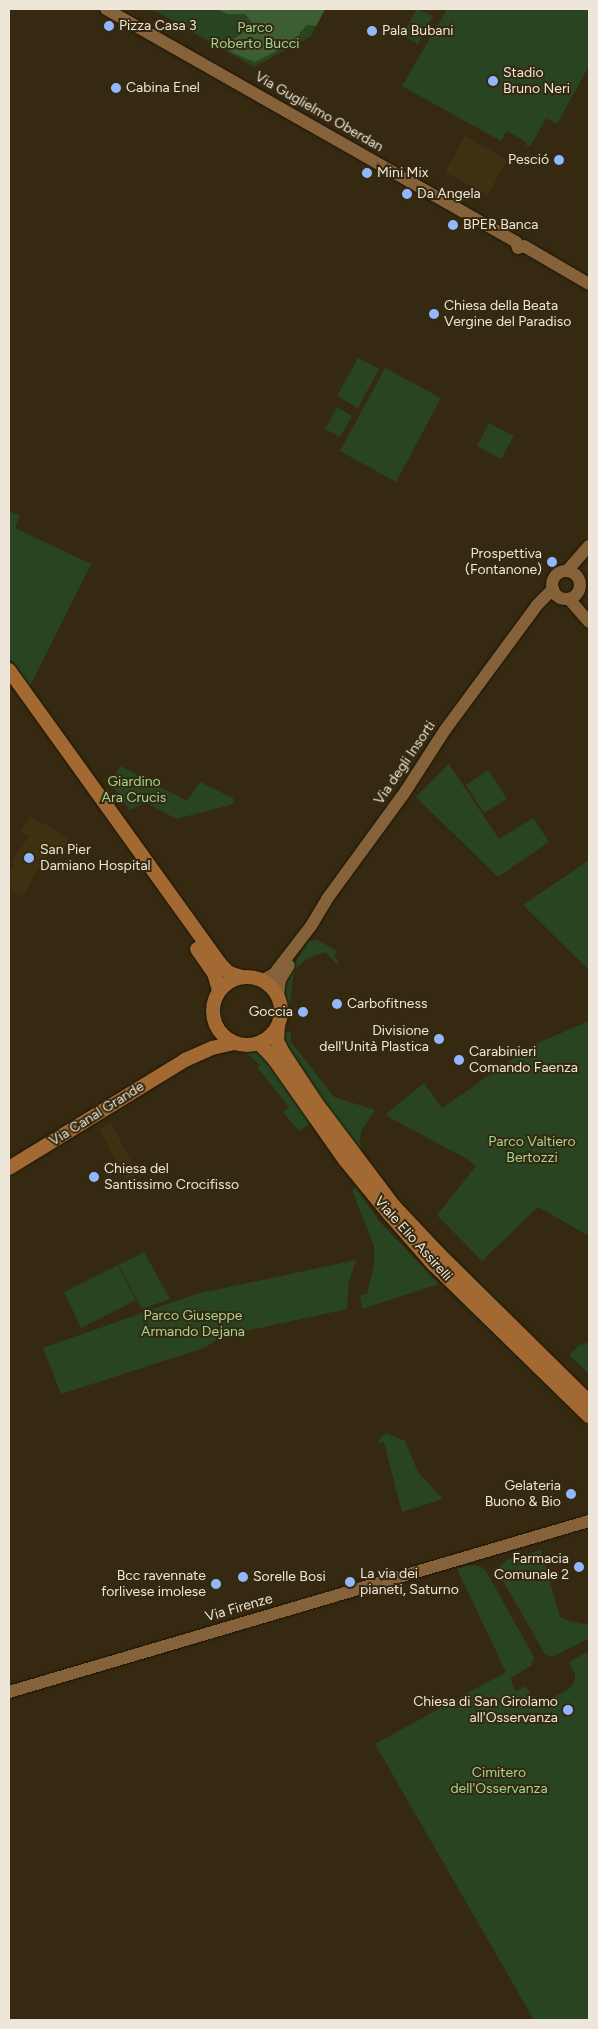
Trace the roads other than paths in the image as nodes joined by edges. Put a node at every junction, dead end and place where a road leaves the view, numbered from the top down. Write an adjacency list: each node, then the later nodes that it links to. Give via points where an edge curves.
1 (106, 9): 2 (main road, Via Guglielmo Oberdan)
2 (589, 284)
3 (589, 548): 4 (main road); 5 (main road)
4 (567, 571): 5 (main road); 6 (main road, via 554,578)
5 (579, 584): 6 (main road); 7 (main road)
6 (561, 595): 7 (main road); 11 (main road, Via degli Insorti, via 537,605 445,730)
7 (586, 617)
8 (9, 670): 10 (main road)
9 (9, 684): 10 (main road)
10 (66, 756): 12 (main road, via 220,964 229,973); 14 (main road, via 214,973)
11 (300, 940): 13 (main road, Via degli Insorti, via 274,974); 15 (main road, Via degli Insorti, via 280,980)
12 (241, 977): 13 (main road); 14 (main road)
13 (263, 980): 15 (main road)
14 (220, 990): 17 (main road, via 212,1011)
15 (278, 996): 16 (main road, via 281,1016)
16 (278, 1026): 19 (main road); 22 (main road, Viale Elio Assirelli, via 277,1041 282,1051 317,1104 394,1206)
17 (216, 1027): 18 (main road); 20 (main road, Via Canal Grande, via 213,1039)
18 (234, 1043): 19 (main road); 20 (main road, Via Canal Grande)
19 (259, 1043): 23 (main road, Viale Elio Assirelli, via 274,1059 345,1160 402,1229)
20 (185, 1060): 21 (main road, Via Canal Grande)
21 (9, 1168)
22 (589, 1402)
23 (589, 1416)
24 (589, 1520): 25 (main road, Via Firenze)
25 (9, 1692)

